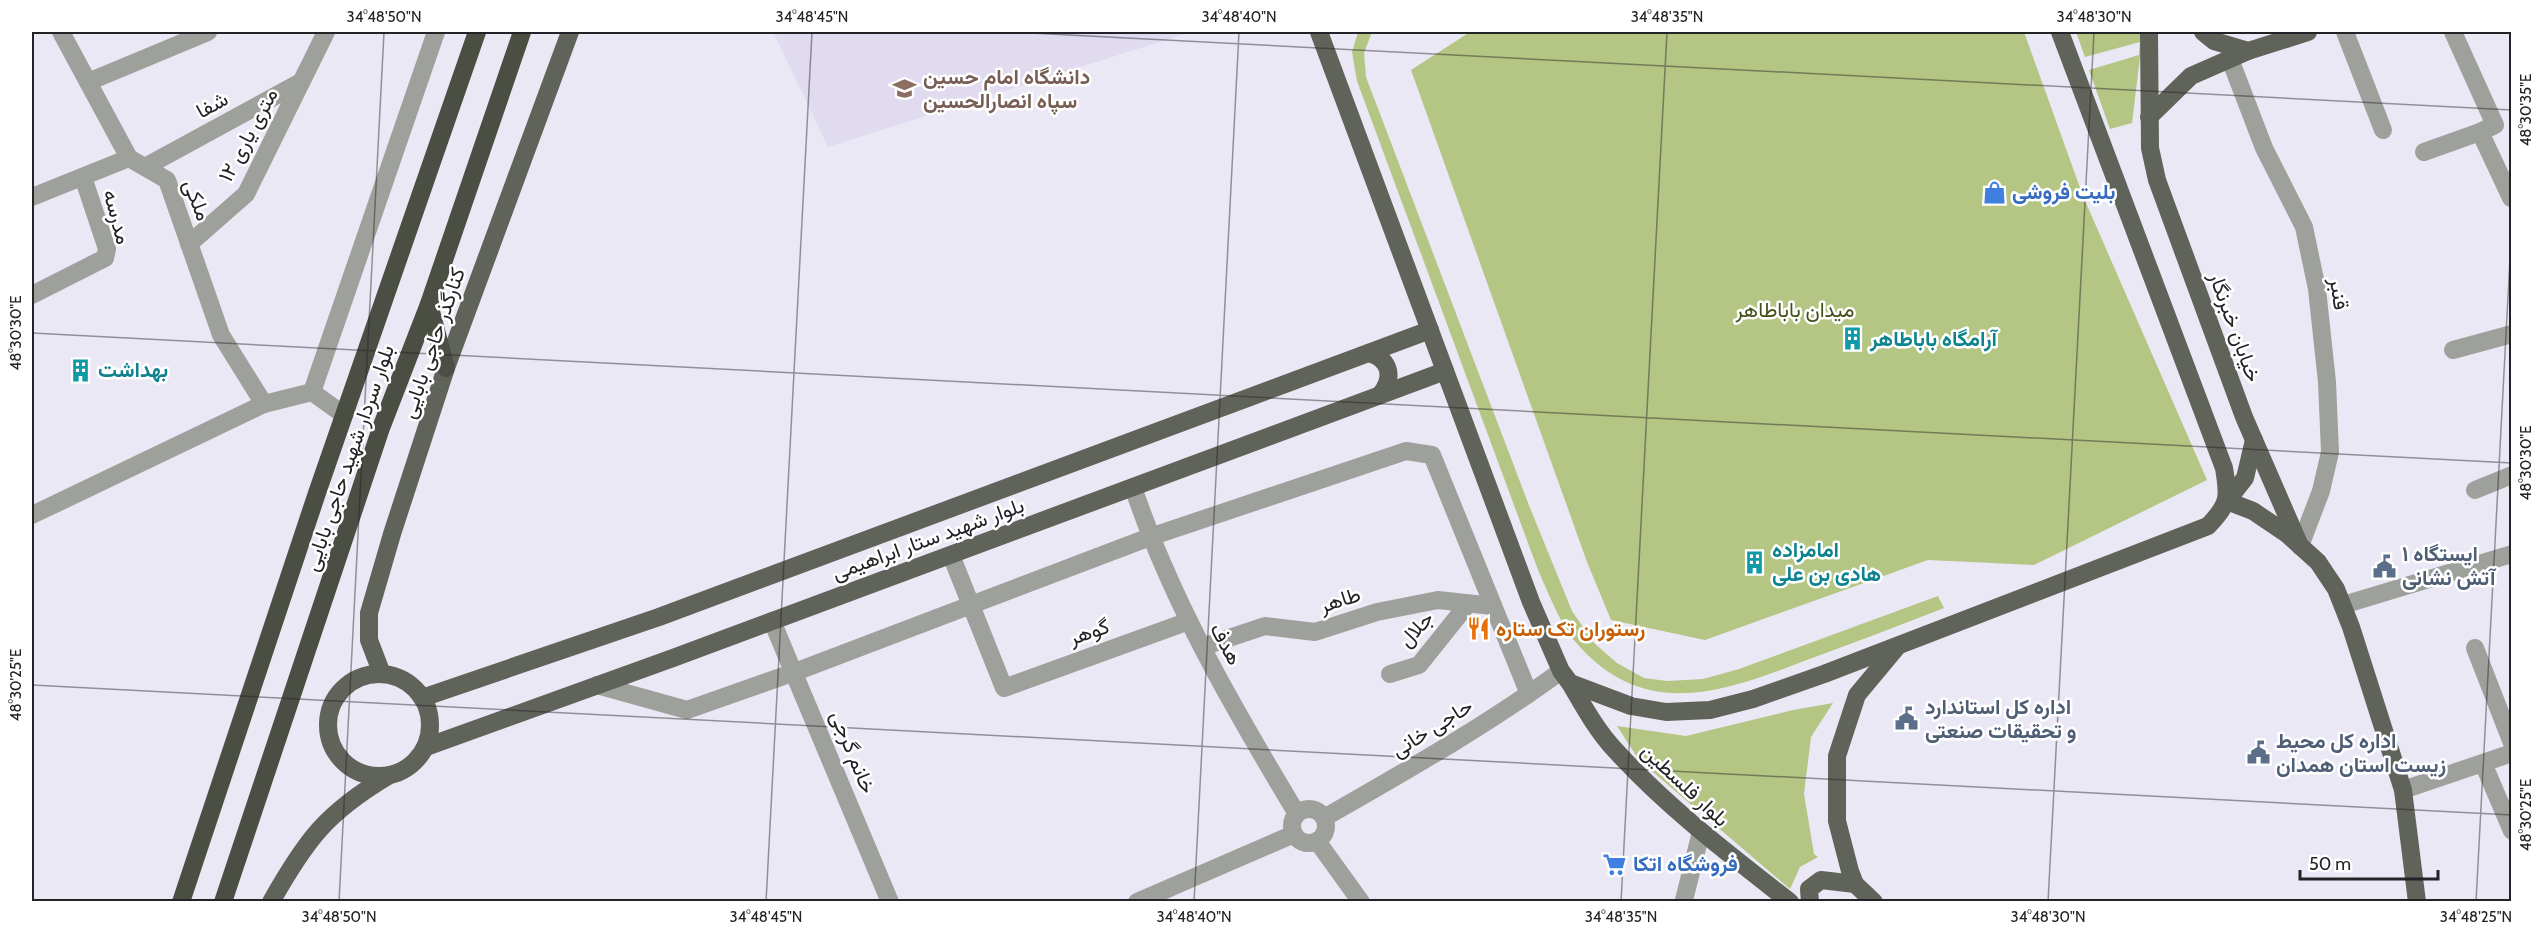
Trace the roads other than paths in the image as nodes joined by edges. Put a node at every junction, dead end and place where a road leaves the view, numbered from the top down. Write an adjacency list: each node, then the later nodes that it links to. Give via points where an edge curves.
1 (61, 32): 17 (street)
2 (208, 32): 17 (street)
3 (326, 32): 18 (street, ۱۲ متری یاری)
4 (436, 32): 37 (street)
5 (477, 32): 40 (highway, بلوار سردار شهید حاجی بابایی)
6 (522, 32): 30 (highway, بلوار سردار شهید حاجی بابایی)
7 (570, 32): 35 (main road, کنارگذر حاجی بابایی)
8 (1319, 32): 31 (main road)
9 (2060, 32): 45 (main road, via 2224,468)
10 (2149, 32): 19 (main road, خیابان خبرنگار)
11 (2203, 32): 15 (main road, via 2214,41)
12 (2308, 32): 15 (main road)
13 (2345, 32): 20 (street)
14 (2454, 32): 21 (street, via 2495,125)
15 (2248, 51): 16 (main road)
16 (2230, 59): 19 (main road, via 2192,76); 48 (street, قنبر, via 2264,148 2304,227 2317,289 2330,452 2322,491)
17 (88, 82): 23 (street)
18 (301, 82): 24 (street, شفا); 28 (street, ۱۲ متری یاری, via 246,194)
19 (2149, 117): 41 (main road, خیابان خبرنگار, via 2157,180)
20 (2383, 130)
21 (2480, 132): 22 (street); 27 (street)
22 (2424, 152)
23 (129, 158): 24 (street, ملکی); 25 (street)
24 (146, 167): 28 (street, ملکی, via 167,180)
25 (83, 177): 26 (street); 29 (street, مدرسه, via 107,249 105,258)
26 (32, 197)
27 (2511, 198)
28 (189, 244): 39 (street, ملکی, via 221,335)
29 (32, 295)
30 (429, 304): 35 (highway); 82 (highway, بلوار سردار شهید حاجی بابایی, via 381,428)
31 (1430, 330): 34 (main road, بلوار شهید ستار ابراهیمی); 36 (main road)
32 (2511, 334): 33 (street)
33 (2453, 350)
34 (1370, 353): 38 (main road, via 1384,360 1388,368 1388,386); 66 (main road, بلوار شهید ستار ابراهیمی, via 659,617)
35 (446, 368): 61 (main road, کنارگذر حاجی بابایی, via 369,613 369,640)
36 (1445, 370): 38 (main road, بلوار شهید ستار ابراهیمی); 63 (main road, via 1531,602)
37 (312, 392): 39 (street); 40 (street)
38 (1380, 395): 43 (main road, بلوار شهید ستار ابراهیمی)
39 (264, 404): 46 (street)
40 (344, 415): 81 (highway, بلوار سردار شهید حاجی بابایی)
41 (2254, 440): 45 (main road, via 2245,478); 48 (main road, خیابان خبرنگار)
42 (2511, 475): 44 (street)
43 (1133, 487): 47 (street, هدف); 50 (main road, بلوار شهید ستار ابراهیمی)
44 (2475, 490)
45 (2227, 501): 48 (main road, خیابان خبرنگار, via 2253,511); 57 (main road, via 2208,526)
46 (32, 515)
47 (1150, 537): 51 (street); 54 (street, via 1407,451 1431,455); 56 (street, هدف)
48 (2300, 546): 53 (main road, خیابان خبرنگار, via 2318,562)
49 (2511, 554): 53 (street)
50 (951, 555): 51 (street); 55 (main road, بلوار شهید ستار ابراهیمی)
51 (972, 605): 56 (street, گوهر, via 1004,687); 60 (street)
52 (1467, 605): 54 (street, طاهر); 58 (street, طاهر, via 1438,600 1377,612 1315,632 1265,626); 62 (street, جلال, via 1419,665)
53 (2343, 605): 72 (main road, خیابان خبرنگار)
54 (1493, 606): 65 (street)
55 (772, 621): 60 (street, خانم گرجی); 64 (main road, بلوار شهید ستار ابراهیمی)
56 (1189, 621): 58 (street, هدف)
57 (1897, 646): 63 (main road, via 1753,699 1710,710 1666,712 1631,706); 79 (main road, via 1857,695 1837,756 1837,820)
58 (1202, 647): 73 (street, هدف)
59 (2475, 648): 67 (street)
60 (795, 672): 64 (street, via 687,710); 84 (street, خانم گرجی)
61 (382, 674): 66 (main road, via 412,686); 71 (main road, via 365,676 337,696 328,730 342,761 373,776)
62 (1390, 674)
63 (1565, 677): 65 (street, حاجی خانی); 76 (main road, بلوار فلسطین, via 1616,751)
64 (597, 685): 68 (main road, بلوار شهید ستار ابراهیمی)
65 (1529, 694): 74 (street, حاجی خانی)
66 (422, 698): 68 (main road, via 429,714)
67 (2511, 742)
68 (426, 747): 71 (main road, via 405,770)
69 (2511, 753): 70 (street)
70 (2483, 763): 72 (street); 75 (street)
71 (390, 775): 83 (main road, via 354,796 324,822 297,856)
72 (2403, 790): 90 (main road, خیابان خبرنگار)
73 (1297, 814): 74 (street, via 1311,809); 77 (street, via 1293,819)
74 (1324, 818): 78 (street, via 1326,826)
75 (2511, 831)
76 (1701, 832): 80 (street); 87 (main road, بلوار فلسطین)
77 (1294, 834): 78 (street, via 1308,843); 85 (street)
78 (1317, 840): 86 (street)
79 (1855, 884): 88 (main road, via 1821,880 1809,889); 89 (main road)
80 (1682, 901)
81 (181, 902)
82 (223, 902)
83 (271, 902)
84 (890, 902)
85 (1137, 902)
86 (1361, 902)
87 (1790, 902)
88 (1810, 902)
89 (1874, 902)
90 (2416, 902)

